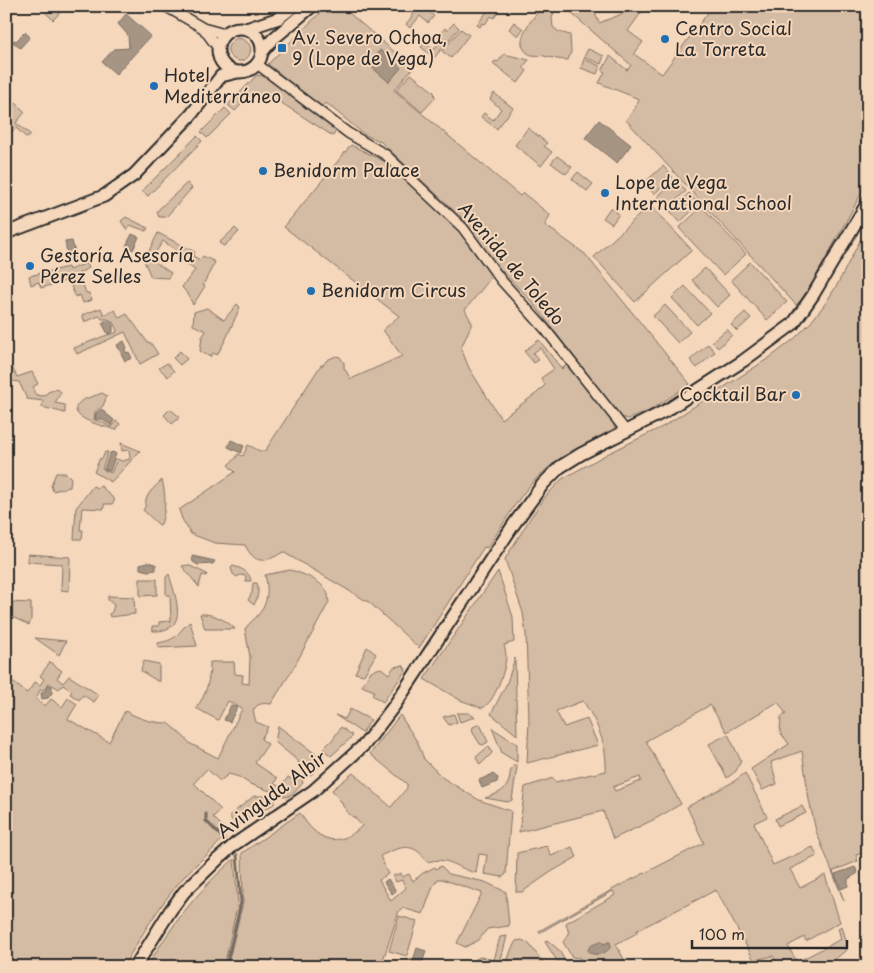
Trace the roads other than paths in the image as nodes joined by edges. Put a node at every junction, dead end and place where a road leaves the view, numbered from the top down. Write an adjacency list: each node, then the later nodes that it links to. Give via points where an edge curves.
1 (165, 6): 4 (street)
2 (294, 6): 5 (street, via 279,18)
3 (312, 6): 8 (street)
4 (203, 28): 6 (street); 7 (street)
5 (246, 29): 6 (street, via 239,28); 8 (street, via 258,37)
6 (226, 34): 7 (street)
7 (218, 48): 9 (street)
8 (263, 51): 10 (street)
9 (221, 61): 11 (street); 12 (street)
10 (257, 64): 11 (street, via 246,72); 15 (street, Avenida de Toledo, via 348,133 386,155 463,228 501,280 546,329)
11 (238, 72): 12 (street)
12 (221, 76): 14 (street, via 191,115 134,175 106,194)
13 (868, 202): 15 (street, Avinguda Albir, via 794,324 667,410)
14 (6, 234)
15 (626, 431): 16 (street, Avinguda Albir, via 580,454 543,484 365,744 313,791 218,858 184,892)
16 (135, 967)

